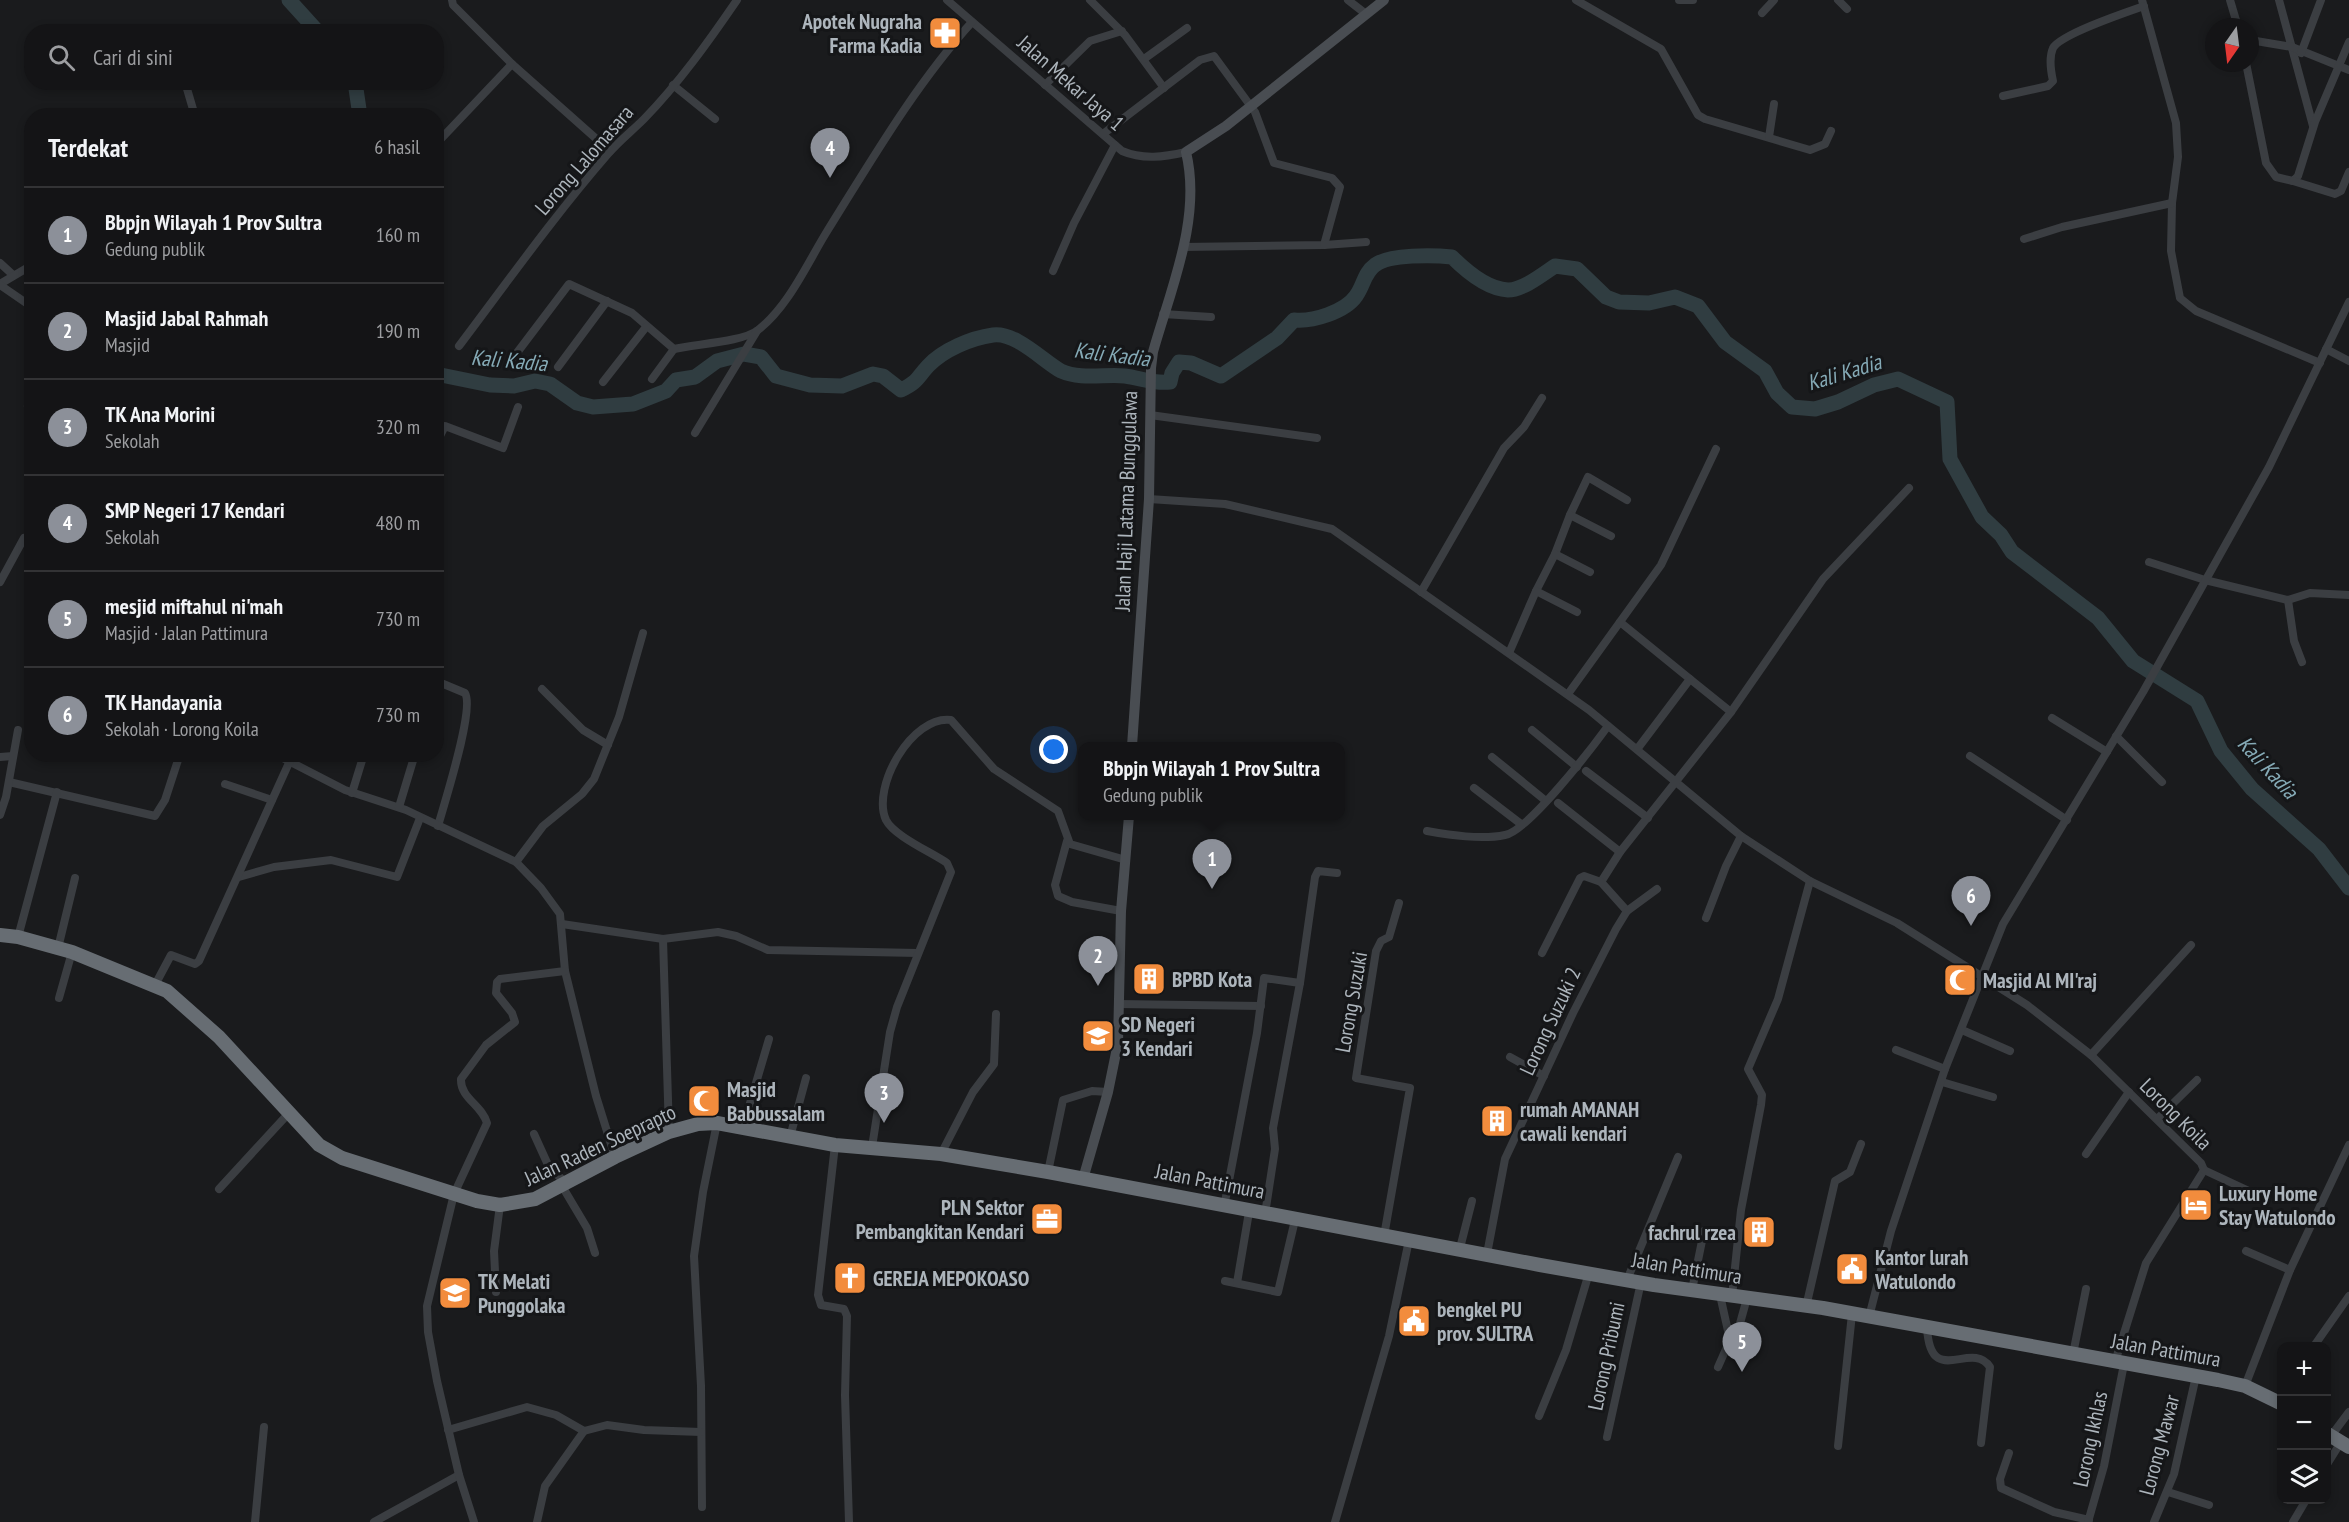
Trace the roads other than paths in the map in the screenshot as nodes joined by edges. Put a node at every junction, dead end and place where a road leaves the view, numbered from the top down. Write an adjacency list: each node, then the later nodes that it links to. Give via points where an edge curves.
1 (452, 0): 28 (street)
2 (737, 0): 32 (street, Lorong Lalomasara)
3 (947, 0): 20 (street, Jalan Mekar Jaya 1)
4 (1090, 0): 22 (street)
5 (1348, 0): 18 (street)
6 (1384, 0): 18 (main road)
7 (1576, 0): 45 (street, via 1661,49 1698,115)
8 (1679, 0): 9 (street)
9 (1692, 0)
10 (1774, 0): 17 (street)
11 (1838, 0): 16 (street)
12 (2230, 0): 19 (street)
13 (2279, 0): 25 (street)
14 (2321, 0): 26 (street)
15 (2143, 3): 36 (street, via 2057,44 2052,52 2053,81 2048,86); 51 (street, via 2176,123 2178,157)
16 (1847, 9)
17 (1762, 13)
18 (1366, 14): 38 (main road)
19 (2235, 18)
20 (972, 22): 33 (street, Jalan Mekar Jaya 1); 68 (street, via 868,164 781,304)
21 (1187, 28): 27 (street)
22 (1122, 31): 27 (street); 33 (street, via 1090,41)
23 (2259, 42): 25 (street)
24 (2349, 42): 29 (street)
25 (2292, 47): 26 (street); 41 (street)
26 (2301, 53): 29 (street)
27 (1144, 59): 34 (street)
28 (512, 64): 44 (street); 47 (street)
29 (2339, 66): 30 (street); 41 (street)
30 (2349, 70)
31 (2248, 72): 50 (street, via 2266,163 2276,177)
32 (673, 85): 40 (street); 47 (street, Lorong Lalomasara)
33 (1045, 85): 43 (street, Jalan Mekar Jaya 1)
34 (1164, 88): 38 (street, via 1200,60 1214,56); 43 (street)
35 (187, 90): 39 (street)
36 (2003, 96)
37 (1774, 105): 45 (street)
38 (1251, 106): 48 (main road); 54 (street, via 1274,163 1338,181 1338,198)
39 (193, 108)
40 (715, 119)
41 (2313, 127): 50 (street)
42 (1831, 131): 45 (street, via 1825,144 1810,150)
43 (1103, 134): 46 (street, Jalan Mekar Jaya 1)
44 (444, 135)
45 (1769, 137)
46 (1115, 145): 48 (street, Jalan Mekar Jaya 1, via 1142,157); 58 (street)
47 (610, 151): 69 (street, Lorong Lalomasara)
48 (1186, 152): 55 (main road, Jalan Haji Latama Bunggulawa, via 1190,189)
49 (2349, 172): 50 (street, via 2341,191 2335,194)
50 (2293, 181)
51 (2172, 203): 52 (street); 74 (street, via 2171,251 2180,298 2196,310)
52 (2024, 239)
53 (1366, 242): 54 (street)
54 (1324, 245): 55 (street)
55 (1183, 247): 64 (main road, Jalan Haji Latama Bunggulawa)
56 (0, 263): 59 (street)
57 (24, 269): 59 (street)
58 (1053, 271)
59 (12, 274): 60 (street)
60 (0, 284): 61 (street)
61 (24, 301)
62 (607, 301): 67 (street, via 632,313); 72 (street, via 569,284); 75 (street)
63 (2349, 302): 66 (street)
64 (1163, 314): 65 (street); 80 (main road, Jalan Haji Latama Bunggulawa, via 1153,352)
65 (1211, 317)
66 (2346, 317): 71 (street)
67 (646, 327): 70 (street); 77 (street)
68 (757, 331): 70 (street); 82 (street)
69 (459, 346)
70 (674, 349): 76 (street)
71 (2326, 350): 73 (street); 74 (street)
72 (513, 358)
73 (2349, 361)
74 (2320, 363): 94 (street, via 2269,467)
75 (558, 367)
76 (652, 379)
77 (603, 382)
78 (1542, 398): 97 (street, via 1524,427 1504,448)
79 (518, 407): 81 (street, via 503,448)
80 (1150, 415): 83 (street); 86 (main road, Jalan Haji Latama Bunggulawa)
81 (444, 428)
82 (695, 433)
83 (1317, 438)
84 (1716, 449): 101 (street, via 1661,565)
85 (1909, 488): 109 (street, via 1823,579)
86 (1149, 499): 97 (street, Lorong Koila, via 1225,504 1321,525); 115 (main road, Jalan Haji Latama Bunggulawa)
87 (1627, 500): 88 (street, via 1588,477)
88 (1570, 515): 89 (street); 91 (street)
89 (1611, 536)
90 (24, 538): 95 (street)
91 (1555, 554): 93 (street); 96 (street)
92 (2149, 562): 94 (street)
93 (1590, 572)
94 (2205, 580): 99 (street); 114 (street)
95 (0, 582)
96 (1536, 591): 100 (street); 103 (street)
97 (1420, 592): 103 (street, Lorong Koila)
98 (2349, 595): 99 (street, via 2310,593)
99 (2288, 600): 104 (street, via 2294,641)
100 (1577, 612)
101 (1620, 622): 105 (street); 108 (street)
102 (643, 633): 116 (street)
103 (1509, 653): 108 (street, Lorong Koila)
104 (2302, 662)
105 (1690, 679): 109 (street); 117 (street)
106 (444, 684): 147 (street, via 465,693 468,702)
107 (542, 689): 116 (street, via 583,730)
108 (1568, 694): 111 (street, Lorong Koila)
109 (1731, 712): 130 (street)
110 (2052, 718): 118 (street)
111 (1608, 726): 117 (street, Lorong Koila); 128 (street)
112 (18, 730): 119 (street)
113 (1532, 730): 128 (street)
114 (2116, 736): 118 (street); 131 (street)
115 (1132, 742)
116 (608, 745): 153 (street, via 589,786 543,826)
117 (1638, 748): 130 (street, Lorong Koila)
118 (2107, 752): 145 (street)
119 (13, 756): 121 (street); 133 (street)
120 (1970, 756): 145 (street)
121 (0, 757)
122 (1491, 757): 138 (street)
123 (177, 762): 135 (street, via 165,800 154,816)
124 (289, 762): 137 (street)
125 (298, 762): 136 (street)
126 (362, 762): 136 (street)
127 (413, 762): 140 (street)
128 (1577, 767): 138 (street)
129 (1586, 771): 143 (street)
130 (1678, 782): 143 (street); 149 (street, Lorong Koila)
131 (2162, 782)
132 (225, 784): 137 (street)
133 (6, 785): 135 (street); 141 (street)
134 (1474, 788): 146 (street)
135 (57, 792): 166 (street)
136 (352, 793): 140 (street)
137 (272, 800): 155 (street)
138 (1546, 801): 146 (street)
139 (1558, 803): 151 (street)
140 (399, 807): 142 (street)
141 (0, 815)
142 (420, 818): 147 (street); 155 (street, via 397,878 331,860 274,867)
143 (1648, 818): 151 (street)
144 (1129, 820): 152 (main road)
145 (2067, 820): 173 (street, via 2015,900)
146 (1521, 824): 148 (street, via 1504,836)
147 (438, 826): 153 (street)
148 (1426, 831)
149 (1742, 836): 157 (street, Lorong Koila); 163 (street)
150 (1067, 841): 152 (street); 161 (street, via 1055,885 1058,896); 170 (street, via 1058,811 994,769 957,724 947,719 930,724 899,754 881,800 890,826 950,867 950,877)
151 (1620, 852): 158 (street)
152 (1126, 860): 161 (main road)
153 (516, 862): 164 (street, via 560,914)
154 (1337, 873): 174 (street, via 1316,873)
155 (239, 877): 175 (street, via 199,961 195,964 171,955)
156 (75, 878): 169 (street)
157 (1810, 881): 173 (street, Lorong Koila, via 1873,910); 237 (street, via 1778,999 1748,1069 1762,1095)
158 (1601, 882): 162 (street); 171 (street, via 1589,875 1580,878)
159 (1657, 888): 162 (street, Lorong Suzuki 2)
160 (1399, 903): 223 (street, Lorong Suzuki, via 1392,931 1376,951 1356,1078 1410,1088)
161 (1121, 911): 177 (main road)
162 (1626, 911): 187 (street, Lorong Suzuki 2)
163 (1706, 918)
164 (561, 924): 167 (street); 172 (street)
165 (0, 935): 166 (highway, Jalan Raden Soeprapto)
166 (18, 937): 169 (highway, Jalan Raden Soeprapto)
167 (663, 939): 170 (street, via 718,932 768,950); 198 (street)
168 (2191, 945): 184 (street)
169 (65, 950): 175 (highway, Jalan Raden Soeprapto); 176 (street)
170 (918, 953): 204 (street, via 890,1032)
171 (1542, 953)
172 (565, 971): 207 (street); 214 (street, via 497,982 496,993 515,1022 486,1046 461,1079 464,1093 487,1123)
173 (1981, 975): 180 (street); 184 (street, Lorong Koila)
174 (1300, 983): 178 (street, via 1264,978); 220 (street, via 1273,1128 1275,1149)
175 (155, 985): 194 (highway, Jalan Raden Soeprapto, via 194,1012)
176 (59, 998)
177 (1118, 1004): 178 (street); 191 (main road, via 1118,1043)
178 (1261, 1005): 218 (street)
179 (996, 1014): 205 (street, via 994,1064 973,1092)
180 (1962, 1030): 183 (street); 186 (street)
181 (770, 1040): 197 (street)
182 (1896, 1050): 186 (street)
183 (2010, 1051)
184 (2091, 1055): 192 (street, Lorong Koila)
185 (1510, 1057): 187 (street)
186 (1945, 1069): 190 (street)
187 (1544, 1076): 228 (street, Lorong Suzuki 2, via 1502,1167)
188 (806, 1078): 200 (street)
189 (2197, 1080): 195 (street)
190 (1942, 1082): 193 (street); 242 (street, via 1891,1231)
191 (1108, 1092): 210 (street, via 1092,1090 1063,1100); 211 (main road)
192 (2128, 1092): 195 (street, Lorong Koila); 206 (street)
193 (1993, 1097)
194 (288, 1114): 213 (street); 214 (highway, Jalan Raden Soeprapto, via 312,1140 330,1152)
195 (2157, 1119): 209 (street, Lorong Koila)
196 (717, 1123): 197 (highway, Jalan Raden Soeprapto); 198 (highway, Jalan Raden Soeprapto); 257 (street, via 694,1256)
197 (743, 1127): 200 (highway, Jalan Raden Soeprapto)
198 (669, 1132): 207 (highway, Jalan Raden Soeprapto)
199 (534, 1134): 212 (street, via 549,1167)
200 (790, 1137): 202 (highway, Jalan Raden Soeprapto)
201 (1861, 1144): 240 (street, via 1850,1172 1835,1181)
202 (835, 1145): 204 (highway, Jalan Raden Soeprapto); 274 (street, via 818,1295 821,1305 844,1309 847,1317)
203 (2349, 1145): 229 (street)
204 (872, 1147): 205 (highway, Jalan Raden Soeprapto)
205 (941, 1154): 210 (highway, Jalan Raden Soeprapto)
206 (2086, 1154)
207 (615, 1157): 212 (highway, Jalan Raden Soeprapto)
208 (1678, 1157): 232 (street, Lorong Pribumi)
209 (2204, 1170): 215 (street); 247 (street, Lorong Koila, via 2143,1271)
210 (1048, 1172): 211 (highway, Jalan Raden Soeprapto)
211 (1083, 1179): 218 (highway, Jalan Pattimura)
212 (565, 1185): 217 (highway, Jalan Raden Soeprapto, via 535,1199); 227 (street)
213 (219, 1189)
214 (454, 1194): 217 (highway, Jalan Raden Soeprapto); 255 (street, via 427,1306 428,1332)
215 (2264, 1198)
216 (1472, 1201): 225 (street)
217 (500, 1205): 236 (street, via 494,1251)
218 (1224, 1207): 219 (highway, Jalan Pattimura)
219 (1249, 1212): 220 (highway, Jalan Pattimura); 233 (street)
220 (1264, 1214): 221 (highway, Jalan Pattimura)
221 (1295, 1220): 223 (highway, Jalan Pattimura); 233 (street, via 1278,1292)
222 (1704, 1231): 235 (street)
223 (1384, 1236): 224 (highway, Jalan Pattimura)
224 (1409, 1240): 225 (highway, Jalan Pattimura); 275 (street, via 1389,1336)
225 (1460, 1248): 228 (highway, Jalan Pattimura)
226 (2246, 1251): 229 (street)
227 (595, 1253)
228 (1487, 1254): 230 (highway, Jalan Pattimura)
229 (2290, 1270): 250 (street)
230 (1589, 1273): 232 (highway, Jalan Pattimura); 253 (street, via 1566,1350)
231 (1225, 1281): 233 (street)
232 (1634, 1281): 235 (highway, Jalan Pattimura); 258 (street, Lorong Pribumi)
233 (1236, 1283)
234 (2086, 1289): 246 (street)
235 (1692, 1290): 237 (highway, Jalan Pattimura)
236 (496, 1293)
237 (1726, 1295): 239 (highway, Jalan Pattimura); 244 (street)
238 (2349, 1296): 245 (street)
239 (1746, 1298): 240 (highway, Jalan Pattimura); 244 (street, via 1739,1328)
240 (1806, 1306): 241 (highway, Jalan Pattimura)
241 (1852, 1314): 242 (highway, Jalan Pattimura); 261 (street)
242 (1869, 1317): 243 (highway, Jalan Pattimura)
243 (1927, 1327): 246 (highway, Jalan Pattimura); 260 (street, via 1930,1351 1936,1357 1952,1361 1976,1359 1990,1367)
244 (1730, 1340): 248 (street)
245 (2317, 1342)
246 (2073, 1354): 247 (highway, Jalan Pattimura)
247 (2120, 1363): 249 (highway, Jalan Pattimura); 269 (street, Lorong Ikhlas, via 2104,1466)
248 (1718, 1367)
249 (2196, 1376): 250 (highway, Jalan Pattimura); 265 (street, Lorong Mawar)
250 (2245, 1386): 251 (highway, Jalan Pattimura)
251 (2277, 1400)
252 (2349, 1412): 259 (street)
253 (1539, 1416)
254 (264, 1427): 270 (street)
255 (448, 1430): 256 (street, via 527,1407 556,1415); 264 (street)
256 (584, 1431): 257 (street, via 607,1425); 273 (street, via 543,1492)
257 (701, 1432): 268 (street)
258 (1607, 1437)
259 (2337, 1439): 263 (street)
260 (1981, 1443)
261 (1838, 1446)
262 (2009, 1453): 269 (street, via 2001,1488 2054,1512)
263 (2331, 1454)
264 (459, 1475): 271 (street); 272 (street)
265 (2168, 1492): 267 (street); 276 (street, Lorong Mawar)
266 (2304, 1504): 277 (street)
267 (2209, 1505)
268 (702, 1506)
269 (2089, 1521)
270 (255, 1522)
271 (374, 1522)
272 (474, 1522)
273 (537, 1522)
274 (849, 1522)
275 (1335, 1522)
276 (2154, 1522)
277 (2293, 1522)

